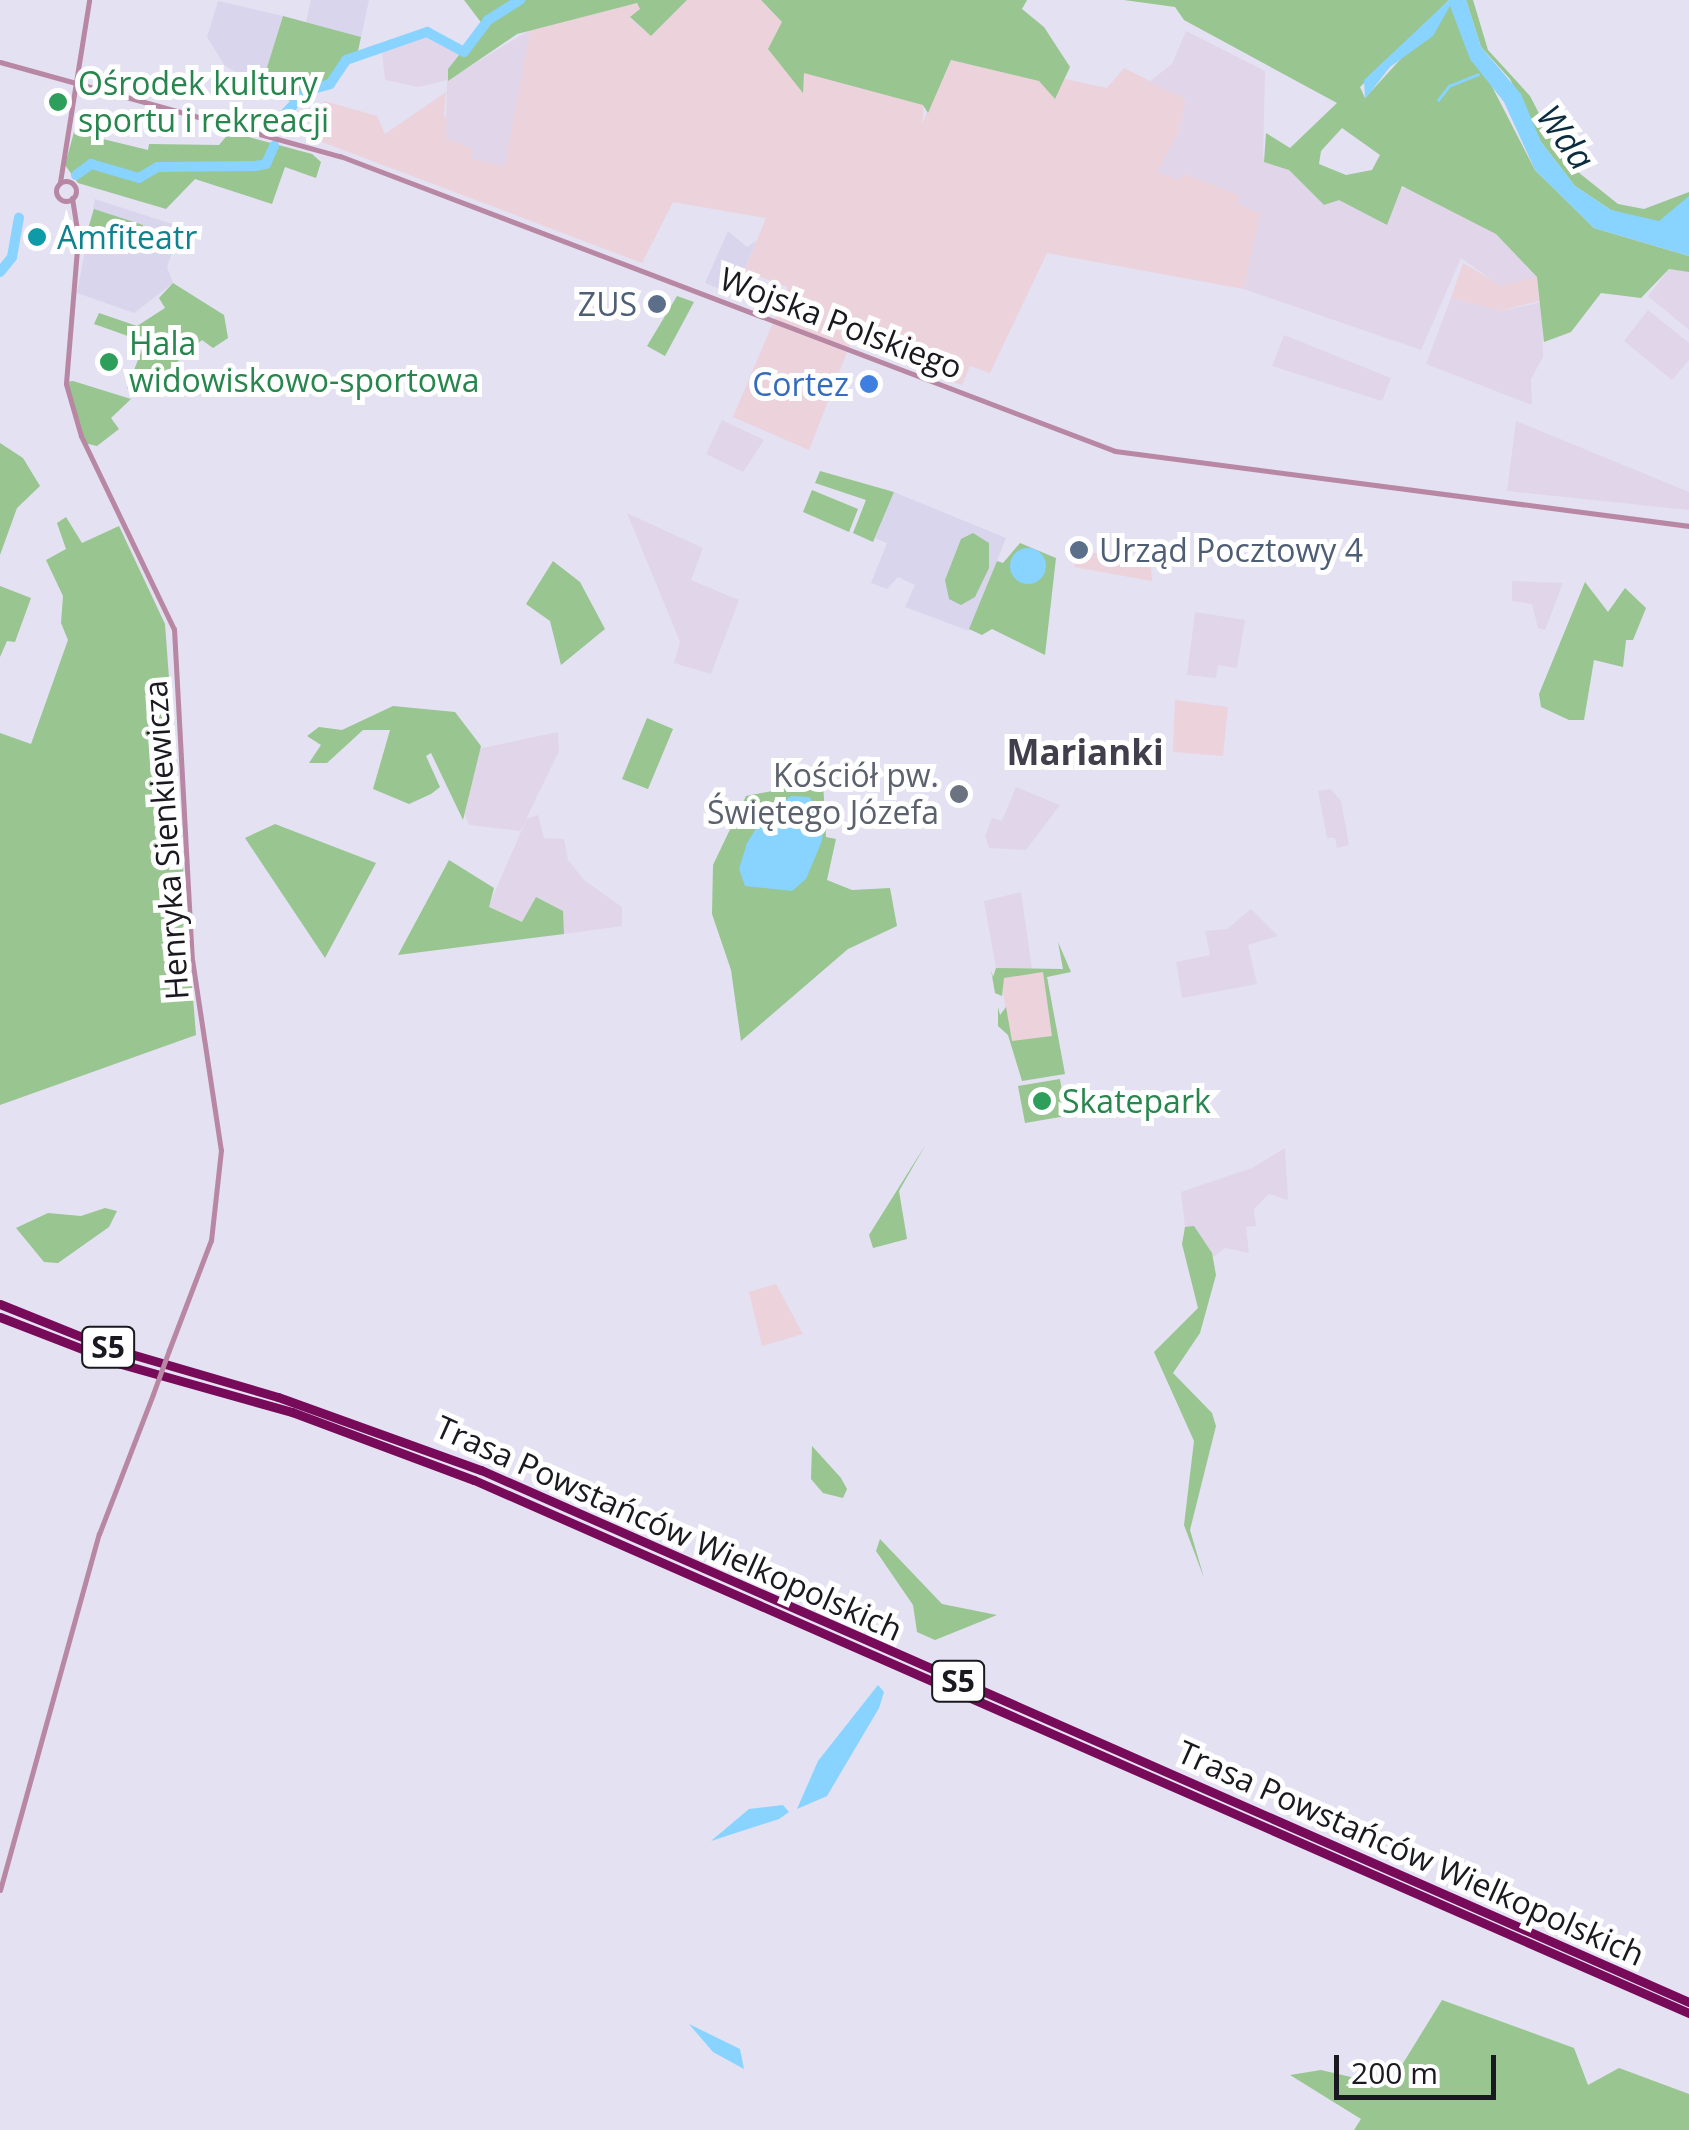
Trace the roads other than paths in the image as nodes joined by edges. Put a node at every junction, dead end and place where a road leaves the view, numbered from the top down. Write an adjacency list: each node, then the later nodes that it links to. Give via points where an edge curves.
1 (89, 0): 3 (street)
2 (0, 62): 3 (street, Wojska Polskiego)
3 (79, 82): 4 (street, via 60,169); 6 (street, Wojska Polskiego, via 340,156 1115,452)
4 (63, 182): 5 (street, via 75,188); 5 (street, via 56,194)
5 (70, 199): 9 (street, Henryka Sienkiewicza, bridge, via 66,384 81,436 174,629 192,959 220,1150 212,1240 122,1468)
6 (1689, 526)
7 (0, 1304): 10 (highway, Trasa Powstańców Wielkopolskich / S5, via 106,1347 278,1397 481,1470)
8 (0, 1317): 11 (highway, Trasa Powstańców Wielkopolskich / S5, via 121,1364 292,1412 474,1480)
9 (0, 1890)
10 (1689, 2002)
11 (1689, 2013)

